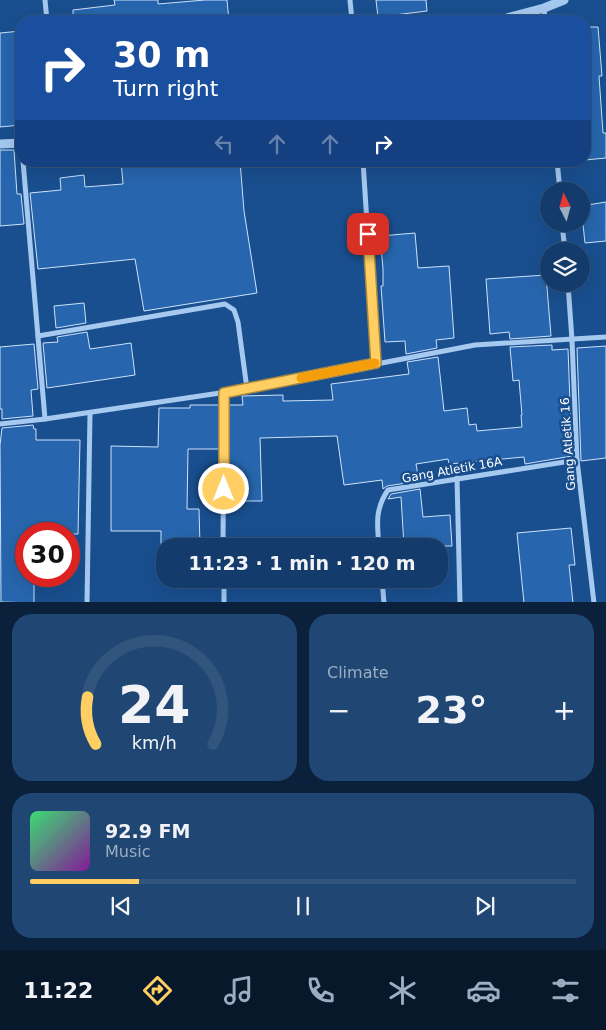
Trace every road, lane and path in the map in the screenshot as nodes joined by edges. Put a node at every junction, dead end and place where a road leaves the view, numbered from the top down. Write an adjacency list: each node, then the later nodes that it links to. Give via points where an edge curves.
1 (45, 0): 5 (street)
2 (350, 0): 6 (street)
3 (564, 0): 4 (street)
4 (544, 8): 7 (street); 8 (street)
5 (46, 15)
6 (351, 15)
7 (518, 15)
8 (545, 15)
9 (15, 143): 10 (street)
10 (0, 144)
11 (24, 167): 16 (street)
12 (363, 167): 19 (street)
13 (558, 167): 14 (street)
14 (559, 182)
15 (569, 292): 18 (street, Gang Atletik 16)
16 (38, 336): 20 (street, via 225,304 234,310 238,322); 23 (street)
17 (606, 337): 18 (street)
18 (572, 340): 19 (street, via 475,345); 25 (street, Gang Atletik 16)
19 (376, 363): 20 (street)
20 (247, 389): 21 (street)
21 (224, 393): 22 (street); 27 (street)
22 (90, 413): 23 (street); 31 (street)
23 (45, 419): 24 (street)
24 (0, 424)
25 (577, 460): 26 (street, Gang Atletik 16A); 35 (street, Gang Atletik 16)
26 (457, 478): 28 (street, Gang Atletik 16A, via 388,490 378,513); 34 (street)
27 (223, 538)
28 (379, 538)
29 (224, 588): 32 (street)
30 (383, 588): 33 (street)
31 (87, 602)
32 (224, 602)
33 (384, 602)
34 (460, 602)
35 (594, 602)

